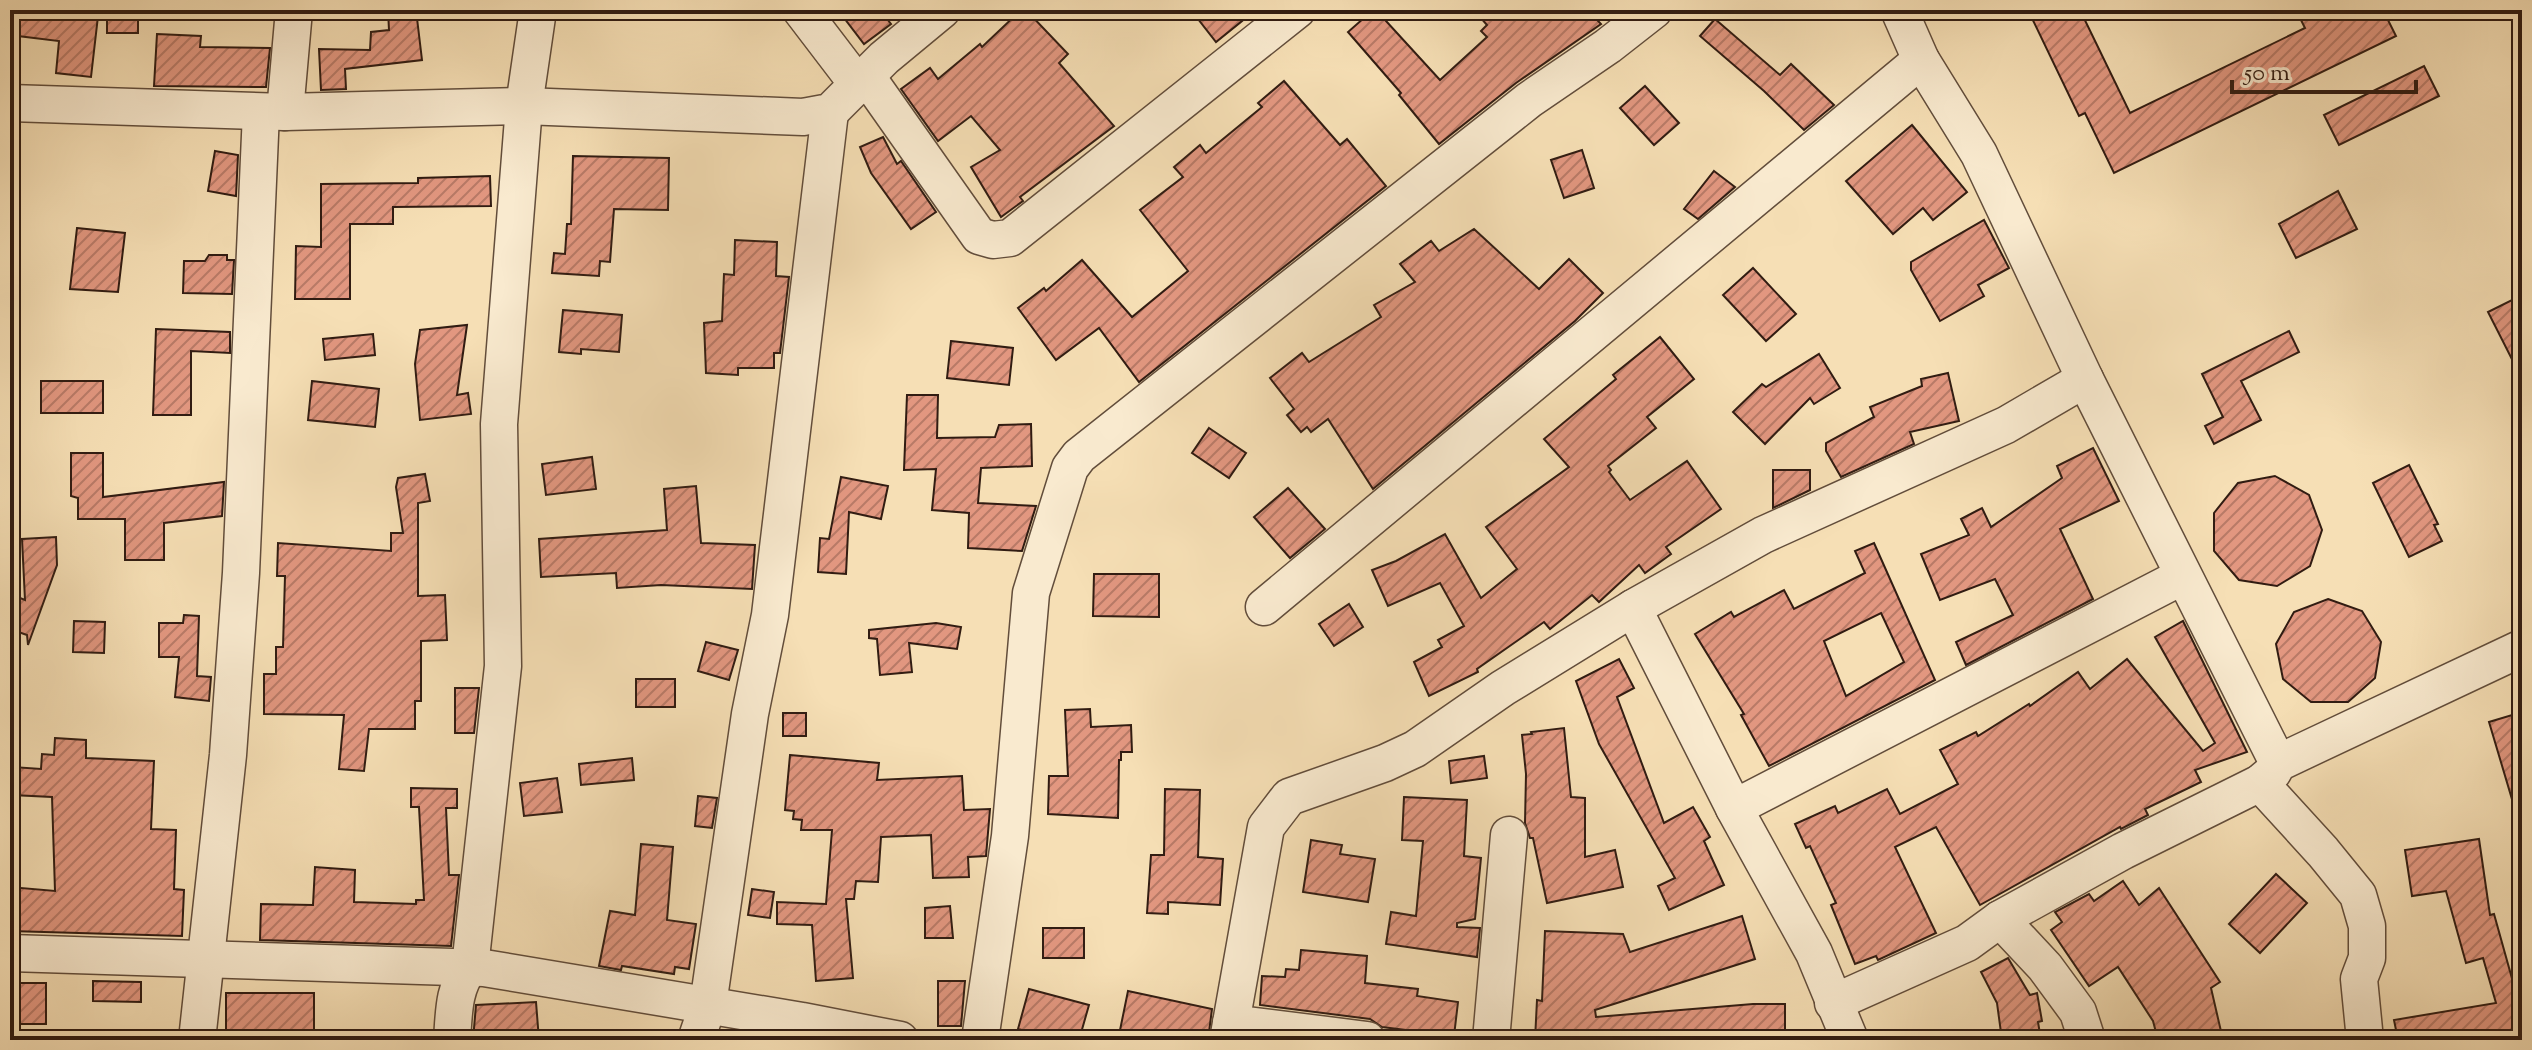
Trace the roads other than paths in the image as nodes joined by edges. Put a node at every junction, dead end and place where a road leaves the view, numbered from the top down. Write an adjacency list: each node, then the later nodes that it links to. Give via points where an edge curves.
1 (294, 10): 12 (street)
2 (538, 10): 11 (street)
3 (801, 10): 9 (street)
4 (942, 10): 9 (street)
5 (1297, 10): 9 (street, via 1010,238 979,236)
6 (1654, 10): 33 (street, via 1529,100 1070,468 1031,593 1010,836)
7 (1899, 10): 8 (street)
8 (1921, 60): 14 (street, via 1979,154); 16 (street)
9 (863, 82): 13 (street)
10 (10, 103): 12 (street)
11 (524, 106): 12 (street); 13 (street, via 803,117); 25 (street, via 499,424 503,666)
12 (273, 112): 24 (street, via 228,755)
13 (830, 112): 27 (street, via 770,615 750,714)
14 (2085, 379): 15 (street); 17 (street, via 2006,425 1763,535)
15 (2183, 576): 19 (street); 20 (street)
16 (1264, 607)
17 (1633, 608): 20 (street); 28 (street, via 1415,749 1289,797 1266,827)
18 (2522, 648): 19 (street)
19 (2269, 773): 22 (street); 38 (street, via 2358,895 2367,926 2367,958 2359,979)
20 (1734, 808): 26 (street, via 1814,953)
21 (1509, 835): 35 (street)
22 (2000, 919): 26 (street, via 1967,943); 37 (street, via 2078,1012)
23 (10, 953): 24 (street)
24 (204, 958): 25 (street); 29 (street)
25 (470, 967): 27 (street); 30 (street, via 457,990)
26 (1833, 1003): 36 (street)
27 (708, 1005): 31 (street); 32 (street)
28 (1230, 1032): 34 (street)
29 (197, 1040)
30 (452, 1040)
31 (696, 1040)
32 (900, 1040)
33 (980, 1040)
34 (1367, 1040)
35 (1491, 1040)
36 (1850, 1040)
37 (2087, 1040)
38 (2365, 1040)

